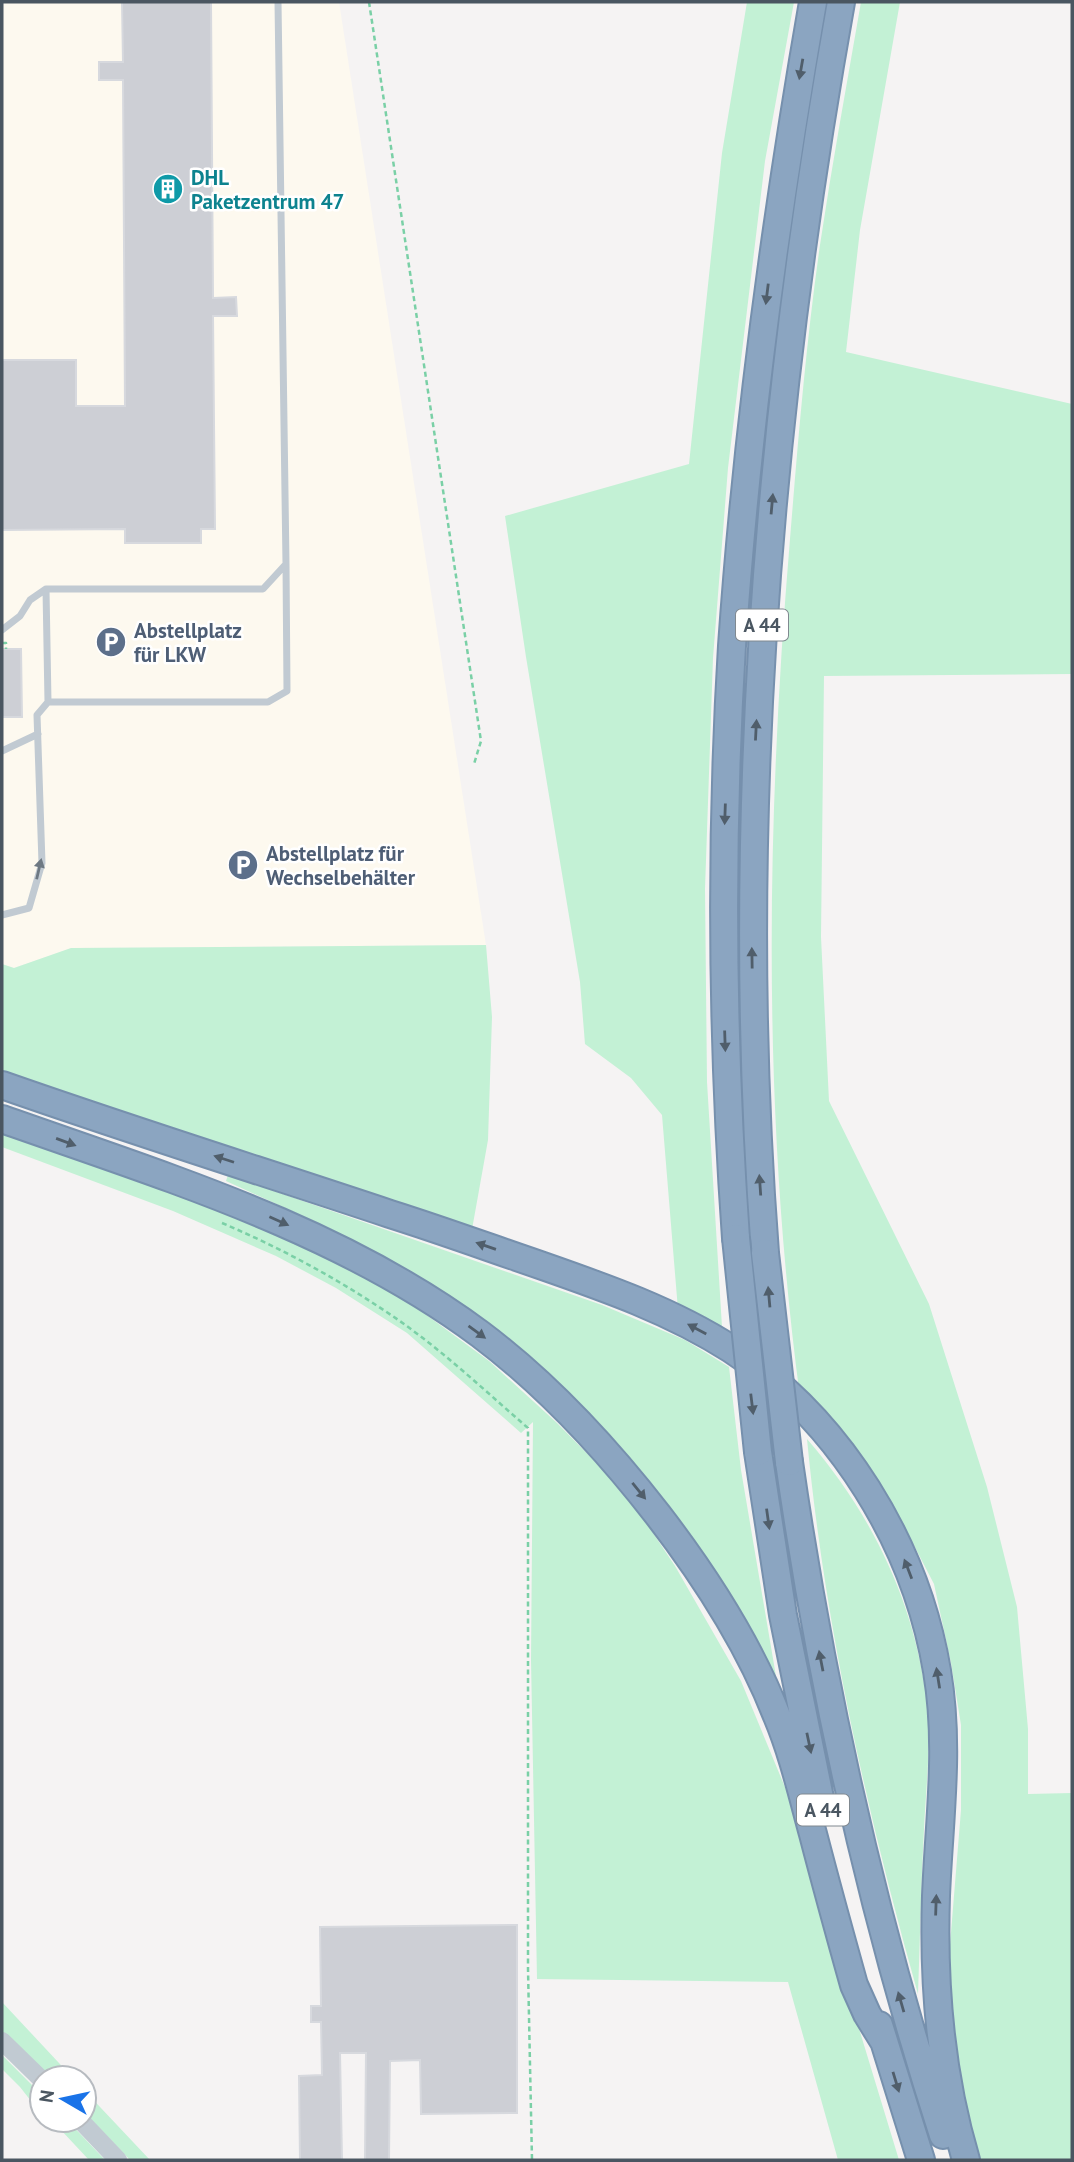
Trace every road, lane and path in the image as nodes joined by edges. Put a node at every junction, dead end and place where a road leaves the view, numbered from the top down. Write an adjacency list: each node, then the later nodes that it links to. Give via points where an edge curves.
1 (278, 2): 5 (lane)
2 (369, 2): 13 (path, via 481,741)
3 (813, 2): 18 (highway, A 44, one-way to 18, bridge, via 758,371 739,560 724,830 726,1052 736,1238 758,1452 783,1615 847,1907)
4 (841, 2): 25 (highway, A 44, one-way to 4, bridge, via 901,2001 855,1822 816,1632 789,1462 765,1253 756,1109 753,807 772,506 811,184)
5 (286, 564): 6 (lane, via 263,589); 10 (lane, via 286,691 268,702)
6 (46, 589): 7 (lane); 10 (lane)
7 (2, 630)
8 (2, 643): 9 (path)
9 (6, 649)
10 (48, 702): 11 (lane, via 37,715)
11 (38, 734): 12 (lane); 14 (lane, one-way to 11, via 29,908 42,863)
12 (2, 751)
13 (474, 764)
14 (2, 915)
15 (2, 1085): 26 (highway, one-way to 15, via 946,2079 936,2001 944,1735 933,1652 918,1595 896,1542 859,1478 823,1431 735,1352 639,1301)
16 (2, 1119): 18 (highway, one-way to 18, via 251,1209 364,1263 481,1335 590,1433 648,1501 703,1578 771,1702 797,1775 853,1985)
17 (213, 1219): 23 (path, via 324,1273 393,1316 528,1428)
18 (883, 2040): 24 (highway, A 44, one-way to 24)
19 (2, 2041): 20 (street)
20 (28, 2066)
21 (93, 2134): 22 (street)
22 (118, 2160)
23 (532, 2160)
24 (921, 2160)
25 (951, 2160)
26 (966, 2160)

